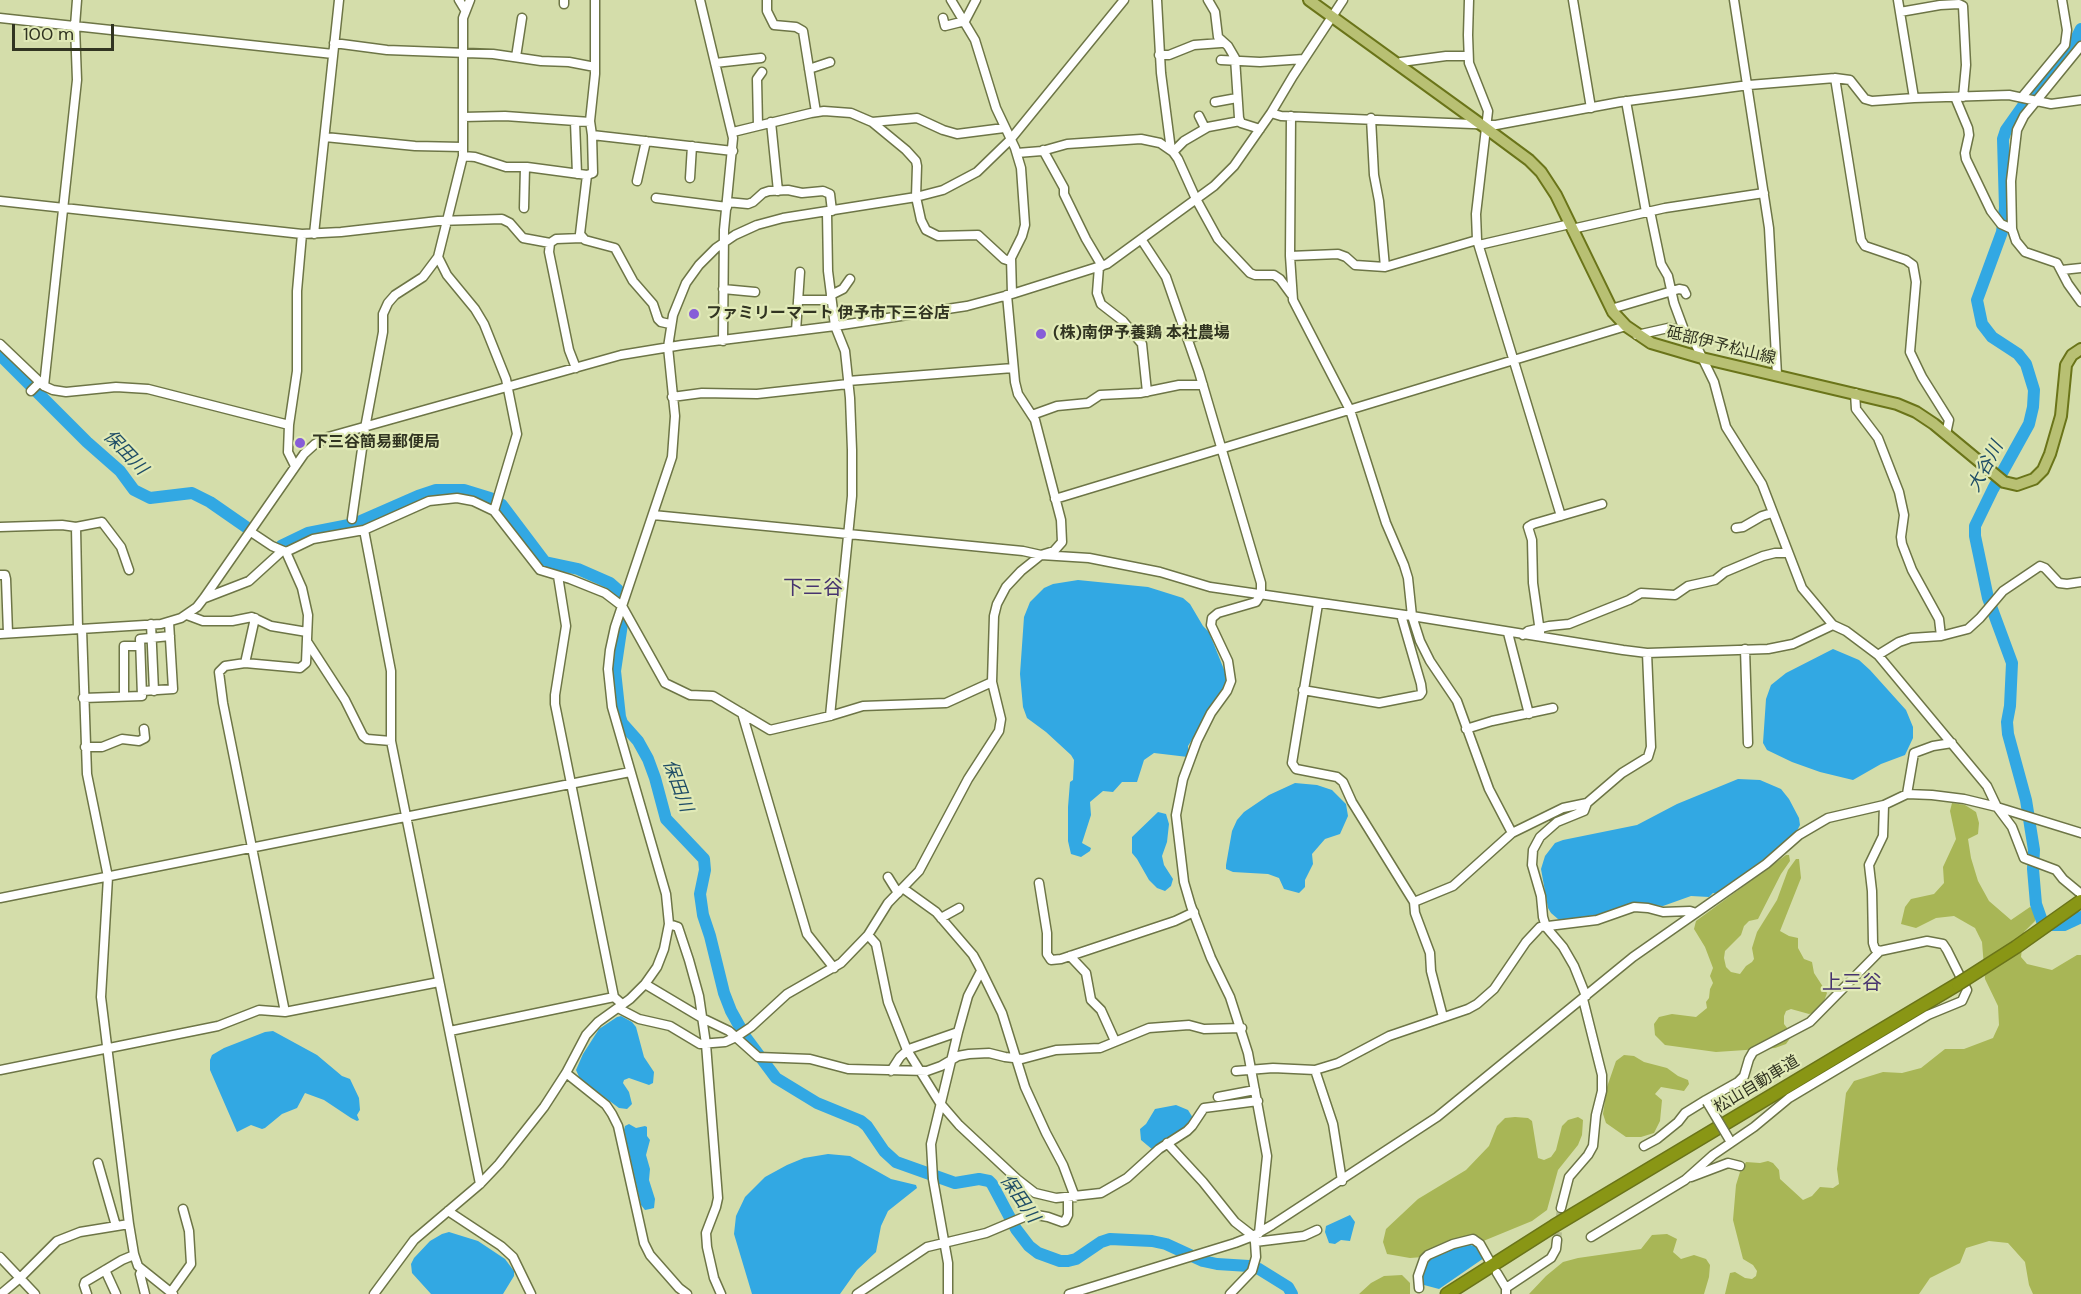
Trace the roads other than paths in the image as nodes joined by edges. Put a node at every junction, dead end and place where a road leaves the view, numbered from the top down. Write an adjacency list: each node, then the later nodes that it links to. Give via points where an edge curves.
1 (77, 0): 28 (street)
2 (339, 0): 29 (street)
3 (459, 0): 21 (street)
4 (470, 0): 21 (street)
5 (595, 0): 44 (street)
6 (700, 0): 42 (street)
7 (766, 0): 45 (street, via 774,25 803,31)
8 (951, 0): 27 (street)
9 (976, 0): 27 (street)
10 (1124, 0): 77 (street)
11 (1157, 0): 34 (street)
12 (1208, 0): 30 (street, via 1215,12)
13 (1309, 0): 20 (main road, 砥部伊予松山線)
14 (1343, 0): 23 (street)
15 (1469, 0): 35 (street)
16 (1573, 0): 57 (street)
17 (1734, 0): 48 (street)
18 (1898, 0): 22 (street)
19 (2062, 0): 50 (street, via 2065,45)
20 (1320, 4): 23 (main road, 砥部伊予松山線)
21 (465, 10): 32 (street)
22 (1900, 12): 49 (street, via 1940,5 1963,6 1966,65); 51 (street)
23 (1331, 17): 38 (street); 43 (main road, 砥部伊予松山線)
24 (0, 18): 28 (street)
25 (522, 18): 36 (street)
26 (943, 18): 27 (street, via 945,26)
27 (965, 21): 71 (street)
28 (75, 26): 33 (street); 97 (street, via 77,81)
29 (334, 43): 32 (street); 33 (street)
30 (1221, 43): 34 (street, via 1194,45); 40 (street, via 1232,51)
31 (2081, 46): 56 (street)
32 (463, 53): 36 (street); 62 (street)
33 (333, 54): 76 (street)
34 (1159, 55): 83 (street)
35 (1468, 56): 43 (street); 70 (street, via 1488,105)
36 (516, 57): 44 (street)
37 (761, 58): 42 (street)
38 (1304, 59): 40 (street); 59 (street)
39 (1221, 60): 40 (street)
40 (1235, 61): 52 (street)
41 (831, 62): 45 (street)
42 (715, 63): 74 (street)
43 (1398, 65): 70 (main road, 砥部伊予松山線)
44 (595, 67): 66 (street)
45 (809, 69): 58 (street)
46 (762, 72): 69 (street, via 757,79)
47 (1835, 78): 48 (street); 51 (street, via 1850,80 1865,99 1872,101); 158 (street, via 1861,240 1865,246 1913,265 1916,282 1910,352 1949,420)
48 (1749, 85): 54 (street); 91 (street)
49 (1959, 97): 50 (street); 51 (street); 102 (street, via 1969,135 1966,159 1991,212)
50 (2022, 97): 56 (street)
51 (1914, 98)
52 (1237, 99): 55 (street); 64 (street)
53 (2081, 100): 56 (street)
54 (1626, 101): 57 (street); 100 (street)
55 (1215, 102)
56 (2037, 102): 102 (street, via 2017,129)
57 (1591, 108): 70 (street)
58 (816, 112): 67 (street); 68 (street, via 851,113)
59 (1271, 113): 61 (street); 73 (street)
60 (1199, 116): 72 (street)
61 (1291, 116): 63 (street); 111 (street)
62 (463, 117): 65 (street); 81 (street)
63 (1371, 118): 70 (street); 115 (street)
64 (1240, 121): 72 (street); 73 (street)
65 (575, 122): 66 (street); 86 (street)
66 (590, 122): 75 (street)
67 (771, 122): 69 (street); 90 (street)
68 (872, 122): 71 (street, via 917,118 957,134); 92 (street, via 916,161)
69 (758, 125): 74 (street)
70 (1484, 125): 103 (main road, 砥部伊予松山線, via 1541,172); 109 (street, via 1476,214)
71 (1004, 128): 77 (street)
72 (1205, 129): 83 (street)
73 (1260, 129): 94 (street, via 1234,166)
74 (733, 132): 82 (street)
75 (592, 135): 78 (street); 87 (street, via 593,173)
76 (326, 137): 81 (street); 105 (street)
77 (1011, 140): 84 (street); 92 (street, via 965,179)
78 (646, 141): 79 (street); 89 (street)
79 (692, 146): 82 (street); 88 (street)
80 (1043, 150): 83 (street, via 1064,144 1141,139 1160,143); 84 (street); 114 (street)
81 (463, 151): 85 (street, via 499,166); 101 (street)
82 (733, 151): 96 (street)
83 (1172, 151): 94 (street)
84 (1017, 153): 113 (street, via 1023,177 1025,225)
85 (525, 167): 86 (street); 98 (street)
86 (577, 174): 87 (street)
87 (587, 175): 106 (street)
88 (690, 178)
89 (637, 181)
90 (778, 190): 96 (street, via 763,193 748,204); 99 (street, via 828,192)
91 (1764, 193): 100 (street); 146 (street)
92 (916, 197): 99 (street); 113 (street, via 921,220 930,233 978,235)
93 (656, 198): 96 (street)
94 (1196, 199): 107 (street); 125 (street, via 1218,239 1250,273 1274,275)
95 (0, 201): 97 (street)
96 (727, 205): 108 (street)
97 (63, 208): 104 (street); 149 (street)
98 (524, 208)
99 (830, 212): 108 (street, via 763,223); 126 (street)
100 (1648, 212): 103 (street); 121 (street)
101 (446, 220): 105 (street); 110 (street, via 502,219 523,238); 112 (street)
102 (2007, 226): 117 (street, via 2025,252 2054,261)
103 (1571, 227): 109 (street); 129 (main road, 砥部伊予松山線)
104 (302, 234): 105 (street); 156 (street, via 297,371)
105 (314, 234)
106 (582, 238): 110 (street, via 556,239); 130 (street, via 615,248 658,319)
107 (1141, 239): 114 (street); 137 (street, via 1166,277)
108 (724, 242): 120 (street); 130 (street, via 706,257 686,283)
109 (1478, 242): 115 (street); 143 (street)
110 (550, 243): 144 (street, via 569,350)
111 (1290, 256): 115 (street, via 1338,254 1359,266); 125 (street)
112 (438, 257): 150 (street, via 484,324); 157 (street, via 423,277 395,295 383,314)
113 (1010, 261): 124 (street)
114 (1101, 266): 124 (street); 151 (street, via 1097,293 1101,304 1123,321 1142,344)
115 (1384, 267)
116 (2081, 268): 117 (street)
117 (2062, 270): 128 (street)
118 (800, 272): 127 (street)
119 (850, 279): 126 (street)
120 (723, 289): 122 (street); 138 (street)
121 (1671, 291): 123 (street, via 1682,289); 129 (street); 134 (street)
122 (754, 292)
123 (1686, 294)
124 (1010, 295): 131 (street, via 967,306); 145 (street)
125 (1292, 295): 154 (street)
126 (831, 298): 127 (street); 131 (street)
127 (798, 300): 135 (street)
128 (2081, 302)
129 (1611, 309): 132 (main road, 砥部伊予松山線)
130 (670, 324): 140 (street)
131 (834, 326): 135 (street); 147 (street, via 845,351)
132 (1626, 326): 136 (main road, 砥部伊予松山線); 143 (street)
133 (1219, 327): 137 (street)
134 (1684, 330): 136 (street, via 1668,328); 142 (street)
135 (796, 331): 138 (street)
136 (1637, 335): 142 (main road, 砥部伊予松山線, via 1663,348)
137 (1188, 339): 148 (street)
138 (723, 340): 140 (street)
139 (0, 344): 149 (street)
140 (668, 347): 144 (street); 153 (street)
141 (2081, 349): 158 (main road, 砥部伊予松山線, via 2066,365 2061,416 2050,454 2043,470 2029,482 2004,482)
142 (1702, 358): 146 (main road, 砥部伊予松山線); 164 (street, via 1714,382 1726,427 1762,484)
143 (1514, 361): 154 (street); 166 (street)
144 (576, 368): 150 (street)
145 (1012, 368): 147 (street); 155 (street, via 1018,394)
146 (1777, 375): 152 (main road, 砥部伊予松山線)
147 (848, 383): 153 (street, via 757,394); 173 (street, via 852,450)
148 (1203, 385): 151 (street); 159 (street)
149 (36, 387): 156 (street, via 66,392 116,387 148,389)
150 (508, 388): 157 (street); 163 (street, via 517,434)
151 (1147, 392): 155 (street, via 1100,395 1088,403 1057,406)
152 (1855, 393): 158 (main road, 砥部伊予松山線, via 1906,408); 198 (street, via 1856,409 1878,438 1899,492 1904,515 1902,544 1939,619)
153 (672, 397): 165 (street, via 674,445)
154 (1350, 410): 159 (street); 187 (street, via 1408,578)
155 (1032, 414): 161 (street)
156 (289, 425): 160 (street, via 288,452)
157 (365, 428): 160 (street, via 321,440); 167 (street)
158 (1946, 434)
159 (1223, 449): 161 (street); 181 (street)
160 (295, 466): 172 (street)
161 (1055, 499): 176 (street, via 1062,542 1054,551)
162 (1602, 504): 166 (street)
163 (496, 505): 171 (street, via 444,498); 179 (street, via 540,570)
164 (1772, 513): 170 (street); 175 (street)
165 (653, 515): 173 (street); 184 (street)
166 (1561, 516): 195 (street, via 1528,527)
167 (352, 519)
168 (0, 527): 169 (street)
169 (76, 527): 177 (street, via 102,522 121,547); 192 (street)
170 (1736, 528)
171 (364, 530): 174 (street, via 313,539); 218 (street, via 391,671)
172 (251, 532): 174 (street); 182 (street)
173 (849, 534): 176 (street); 215 (street)
174 (284, 551): 182 (street, via 249,580); 193 (street, via 306,603)
175 (1788, 553): 191 (street, via 1802,588); 195 (street, via 1763,556 1675,595 1641,593)
176 (1041, 555): 181 (street, via 1089,558 1210,587); 206 (street, via 1006,587 997,603)
177 (129, 570)
178 (0, 575): 196 (street, via 6,579)
179 (558, 576): 184 (street, via 605,593); 223 (street, via 566,626 555,704)
180 (2081, 582): 198 (street, via 2059,583 2040,566 2003,591 1968,629)
181 (1262, 594): 183 (street); 241 (street, via 1256,602 1218,613 1210,625 1228,661 1230,681 1197,741 1176,807 1184,882)
182 (204, 598): 185 (street)
183 (1318, 604): 186 (street); 207 (street)
184 (622, 606): 213 (street, via 665,683 690,695 713,696); 222 (street, via 610,650 608,682)
185 (187, 615): 188 (street, via 203,621); 189 (street)
186 (1401, 615): 187 (street); 207 (street, via 1421,684 1420,695 1379,703)
187 (1412, 616): 194 (street); 217 (street, via 1425,651 1457,701)
188 (255, 618): 193 (street, via 271,626); 205 (street)
189 (169, 622): 190 (street); 197 (street)
190 (151, 624): 192 (street); 199 (street)
191 (1833, 625): 202 (street, via 1793,644); 204 (street)
192 (80, 629): 196 (street); 211 (street)
193 (307, 632): 200 (street)
194 (1508, 633): 195 (street); 214 (street)
195 (1540, 633): 203 (street)
196 (4, 634)
197 (170, 636): 199 (street); 209 (street, via 173,689)
198 (1941, 636): 204 (street, via 1911,638)
199 (152, 637): 201 (street, via 141,639); 209 (street)
200 (308, 643): 205 (street, via 306,663 300,669); 218 (street, via 363,736)
201 (141, 646): 208 (street); 210 (street, via 124,646)
202 (1745, 649): 203 (street); 219 (street)
203 (1647, 652): 225 (street, via 1651,752)
204 (1878, 655): 220 (street)
205 (245, 663): 231 (street, via 225,666 219,672)
206 (992, 682): 215 (street, via 946,703 862,706); 235 (street, via 1001,719 999,731 968,779 919,871)
207 (1304, 690): 239 (street, via 1293,767 1337,777 1343,782)
208 (142, 691): 209 (street); 210 (street, via 142,696)
209 (154, 691)
210 (124, 696): 211 (street)
211 (83, 698): 221 (street)
212 (1553, 708): 214 (street)
213 (742, 713): 215 (street, via 770,730); 249 (street, via 807,934)
214 (1530, 714): 217 (street)
215 (830, 717)
216 (144, 729): 221 (street, via 145,738 139,741 122,739 102,747)
217 (1466, 729): 229 (street, via 1489,789)
218 (391, 741): 228 (street)
219 (1748, 743)
220 (1952, 743): 224 (street, via 1914,753); 227 (street, via 1987,786)
221 (85, 747): 232 (street)
222 (630, 772): 223 (street); 244 (street, via 666,894)
223 (571, 784): 228 (street); 253 (street)
224 (1907, 794): 226 (street); 227 (street, via 1964,799)
225 (1587, 803): 229 (street, via 1563,808); 245 (street, via 1584,811 1550,826 1533,850 1532,865)
226 (1884, 805): 242 (street, via 1842,813 1812,826); 247 (street, via 1883,836 1869,865 1873,943)
227 (1996, 807): 230 (street); 236 (street, via 2012,827 2024,858 2056,870)
228 (406, 818): 231 (street); 251 (street)
229 (1512, 833): 239 (street, via 1460,881)
230 (2081, 833)
231 (252, 848): 232 (street); 256 (street)
232 (108, 877): 237 (street); 265 (street, via 101,997)
233 (888, 877): 235 (street)
234 (1039, 883): 248 (street, via 1048,958)
235 (901, 891): 243 (street); 246 (street)
236 (2081, 894)
237 (0, 898)
238 (2081, 901): 323 (highway, 松山自動車道, bridge, via 1958,984)
239 (1414, 902): 257 (street, via 1430,953)
240 (959, 908): 243 (street)
241 (1194, 912): 248 (street); 259 (street)
242 (1696, 913): 245 (street, via 1634,907 1597,920); 254 (street)
243 (941, 918): 250 (street, via 973,955)
244 (669, 924): 252 (street, via 661,958); 258 (street, via 678,927)
245 (1546, 927): 254 (street, via 1574,966); 257 (street, via 1532,935 1486,996 1468,1009)
246 (868, 935): 249 (street); 266 (street, via 876,944 888,1002)
247 (1880, 951): 279 (street, via 1810,1022 1753,1052 1744,1076); 281 (street, via 1936,941 1943,945 1967,990 1966,996 1789,1098)
248 (1070, 956): 263 (street, via 1086,973 1091,1000 1101,1010)
249 (834, 968): 262 (street, via 787,994)
250 (981, 971): 261 (street, via 968,996); 267 (street, via 1002,1013)
251 (439, 982): 256 (street); 260 (street)
252 (645, 984): 255 (street); 258 (street)
253 (614, 997): 255 (street); 260 (street)
254 (1585, 998): 287 (street, via 1437,1117); 290 (street, via 1602,1091 1593,1146 1569,1177)
255 (620, 1006): 264 (street, via 639,1019 670,1026); 275 (street, via 586,1035)
256 (285, 1012): 265 (street, via 259,1010 218,1026)
257 (1443, 1017): 271 (street, via 1389,1036 1338,1063)
258 (702, 1018): 262 (street); 264 (street)
259 (1242, 1029): 263 (street, via 1158,1027); 270 (street)
260 (450, 1031): 288 (street)
261 (958, 1032): 266 (street); 268 (street)
262 (736, 1037): 264 (street); 272 (street, via 761,1058 810,1059 848,1069)
263 (1115, 1041): 267 (street, via 1100,1048 1056,1050)
264 (706, 1044): 318 (street, via 718,1198 706,1233)
265 (108, 1049): 269 (street); 293 (street)
266 (907, 1050): 272 (street); 274 (street)
267 (1015, 1058): 268 (street, via 980,1053); 289 (street, via 1063,1165)
268 (951, 1060): 274 (street); 280 (street)
269 (0, 1070)
270 (1251, 1070): 271 (street); 273 (street); 276 (street)
271 (1315, 1070): 287 (street, via 1333,1124)
272 (891, 1071): 274 (street)
273 (1236, 1071)
274 (921, 1072): 280 (street)
275 (566, 1073): 288 (street, via 544,1107); 317 (street, via 612,1114 644,1244 650,1256)
276 (1255, 1090): 277 (street); 278 (street)
277 (1218, 1097)
278 (1258, 1101): 282 (street, via 1204,1108 1192,1126); 296 (street, via 1267,1156)
279 (1706, 1101): 281 (street, bridge); 283 (street)
280 (940, 1103): 289 (street, via 1026,1187 1044,1196); 299 (street, via 931,1144)
281 (1730, 1141): 286 (street)
282 (1167, 1143): 289 (street, via 1121,1182 1101,1193); 296 (street, via 1235,1222)
283 (1644, 1146)
284 (98, 1163): 294 (street)
285 (1740, 1166): 286 (street, via 1728,1163)
286 (1685, 1180): 297 (street)
287 (1342, 1181): 296 (street)
288 (480, 1184): 292 (street)
289 (1071, 1198): 299 (street, via 1065,1221 1031,1214 986,1233)
290 (1561, 1208)
291 (183, 1209): 309 (street, via 191,1264)
292 (448, 1211): 315 (street, via 414,1240); 316 (street, via 513,1257)
293 (129, 1224): 294 (street); 300 (street)
294 (116, 1226): 306 (street, via 80,1232 57,1241)
295 (1317, 1230): 296 (street, via 1304,1236)
296 (1256, 1237): 321 (street); 322 (street, via 1252,1271)
297 (1591, 1237)
298 (1557, 1240): 308 (street, via 1551,1258)
299 (944, 1242): 319 (street, via 920,1250); 320 (street)
300 (134, 1256): 303 (street); 304 (street)
301 (0, 1257): 306 (street)
302 (1489, 1260): 307 (street, via 1473,1239 1453,1244 1424,1259 1418,1276)
303 (105, 1270): 312 (street, via 85,1282); 313 (street)
304 (141, 1270): 309 (street); 314 (street)
305 (1497, 1273): 308 (street)
306 (20, 1278): 310 (street); 311 (street)
307 (1419, 1288)
308 (1506, 1291)
309 (172, 1293)
310 (1, 1294)
311 (35, 1294)
312 (87, 1294)
313 (116, 1294)
314 (145, 1294)
315 (374, 1294)
316 (531, 1294)
317 (687, 1294)
318 (721, 1294)
319 (857, 1294)
320 (948, 1294)
321 (1069, 1294)
322 (1230, 1294)
323 (1447, 1294)

